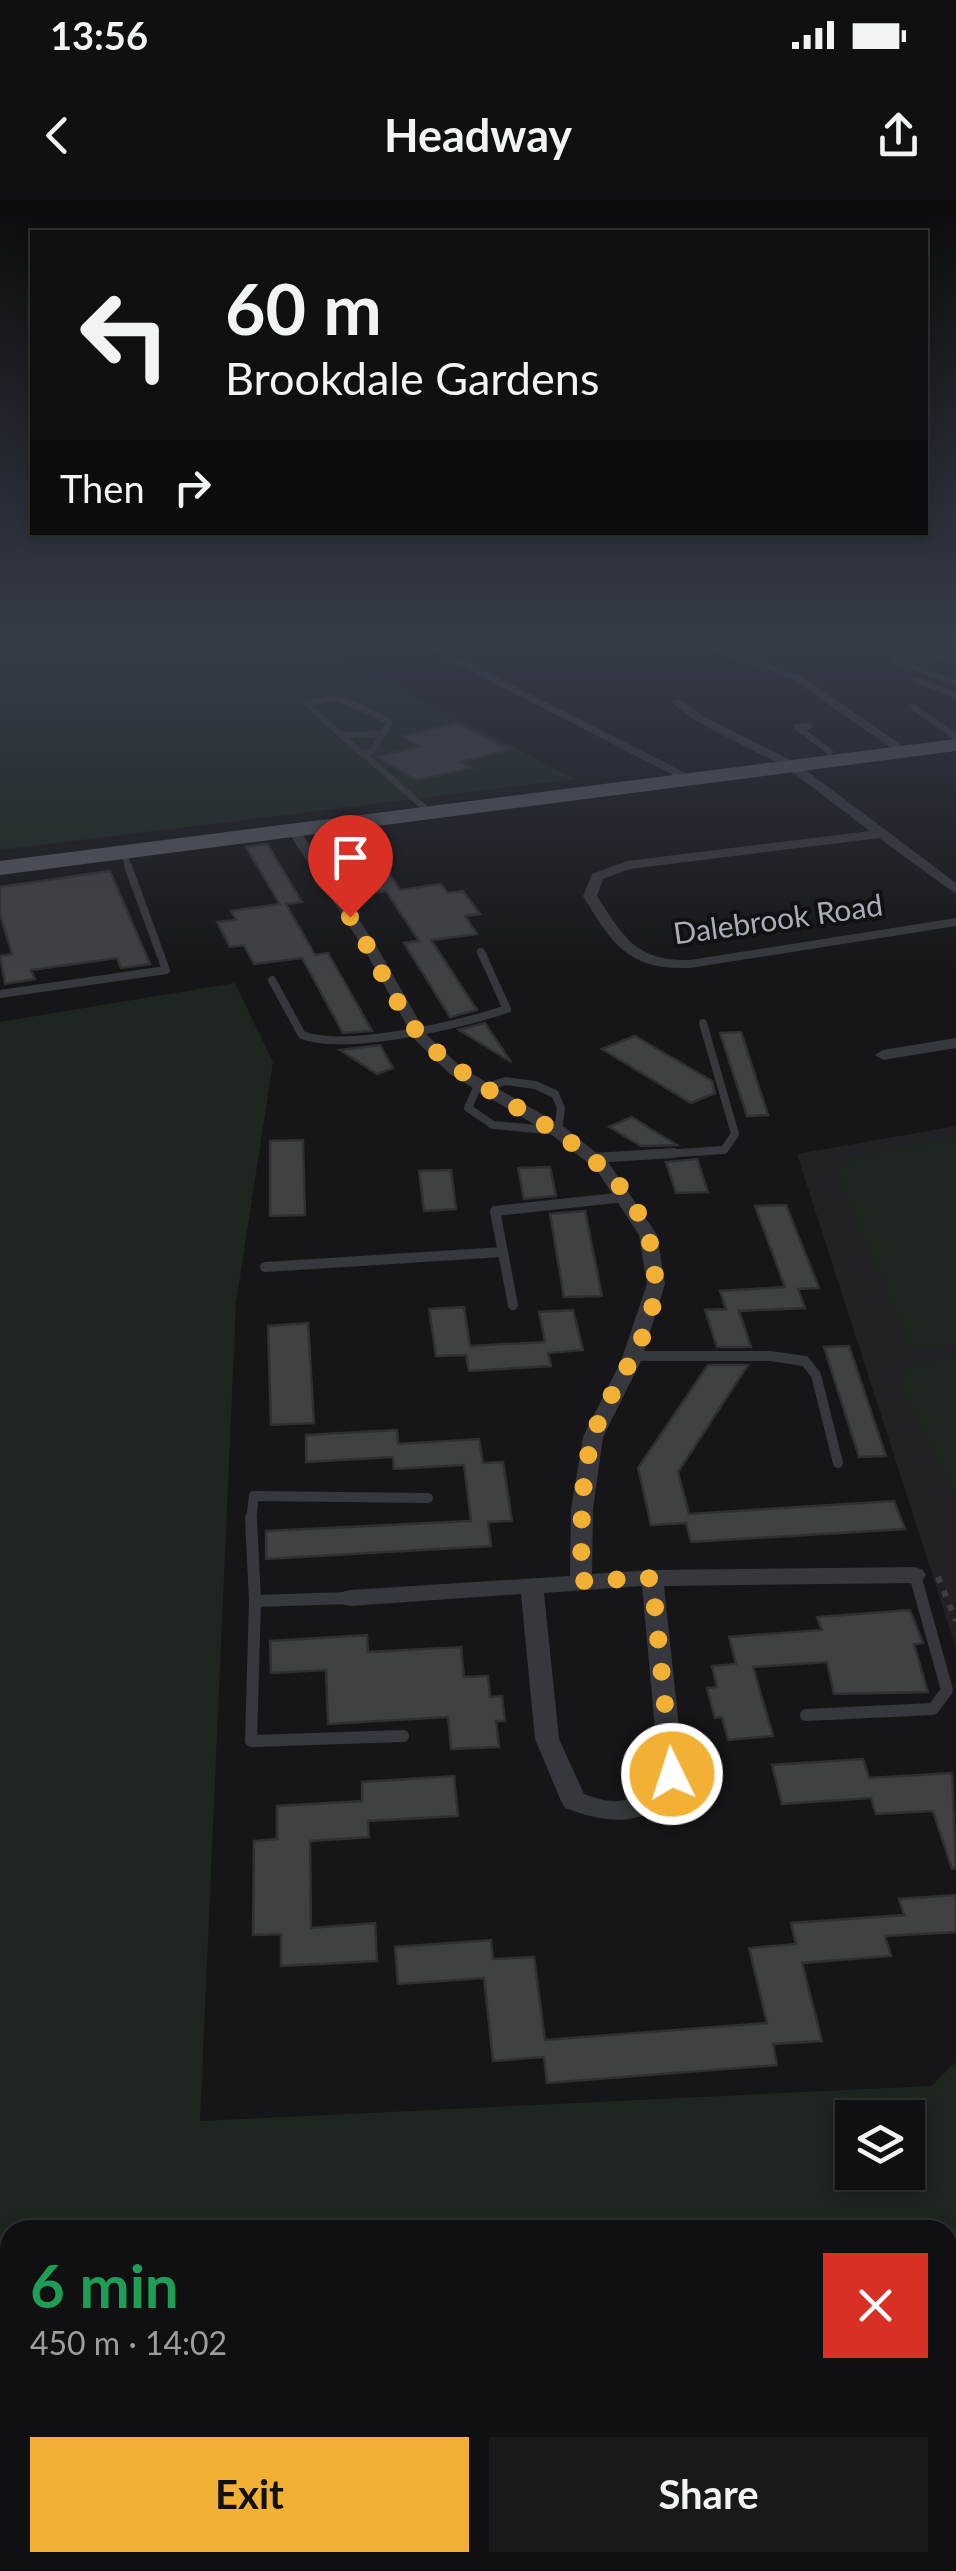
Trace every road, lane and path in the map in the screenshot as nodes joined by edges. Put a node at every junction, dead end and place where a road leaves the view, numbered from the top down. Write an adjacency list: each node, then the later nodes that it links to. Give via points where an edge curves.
1 (361, 752): 6 (lane)
2 (367, 752): 6 (lane)
3 (637, 752): 8 (street)
4 (764, 752): 7 (street)
5 (904, 752): 7 (main road)
6 (365, 755): 9 (lane, via 412,788)
7 (790, 765): 8 (main road); 11 (street)
8 (687, 777): 9 (main road)
9 (428, 811): 10 (main road)
10 (292, 829): 12 (main road); 20 (street)
11 (881, 834): 14 (street); 15 (street, Dalebrook Road, via 628,865 596,877 590,896 625,950 660,964)
12 (123, 852): 13 (main road); 18 (lane, via 166,970)
13 (0, 868)
14 (956, 890)
15 (956, 922)
16 (482, 952): 20 (lane, via 507,1010)
17 (272, 980): 20 (lane, via 302,1035 312,1039)
18 (0, 994)
19 (703, 1023): 25 (lane, via 735,1134 724,1150)
20 (416, 1029): 23 (street)
21 (956, 1043): 22 (street)
22 (883, 1055)
23 (478, 1086): 24 (street); 24 (lane, via 521,1082 556,1094); 24 (lane, via 468,1108 478,1117 509,1128)
24 (558, 1130): 25 (street)
25 (593, 1158): 26 (street)
26 (626, 1196): 27 (lane, via 495,1212); 30 (street, via 648,1235 656,1284)
27 (503, 1252): 28 (lane); 29 (lane)
28 (265, 1267)
29 (513, 1305)
30 (634, 1356): 31 (lane, via 805,1361 816,1375); 35 (street, via 593,1436)
31 (838, 1462)
32 (428, 1498): 38 (lane, via 254,1496)
33 (915, 1575): 34 (street); 39 (lane, via 948,1690 933,1709)
34 (652, 1578): 35 (street); 36 (street, via 672,1774 646,1806 606,1814 574,1802 547,1739)
35 (581, 1581): 36 (street)
36 (532, 1588): 37 (street)
37 (350, 1598): 38 (lane)
38 (254, 1601): 40 (lane, via 251,1741)
39 (806, 1715)
40 (403, 1736)

